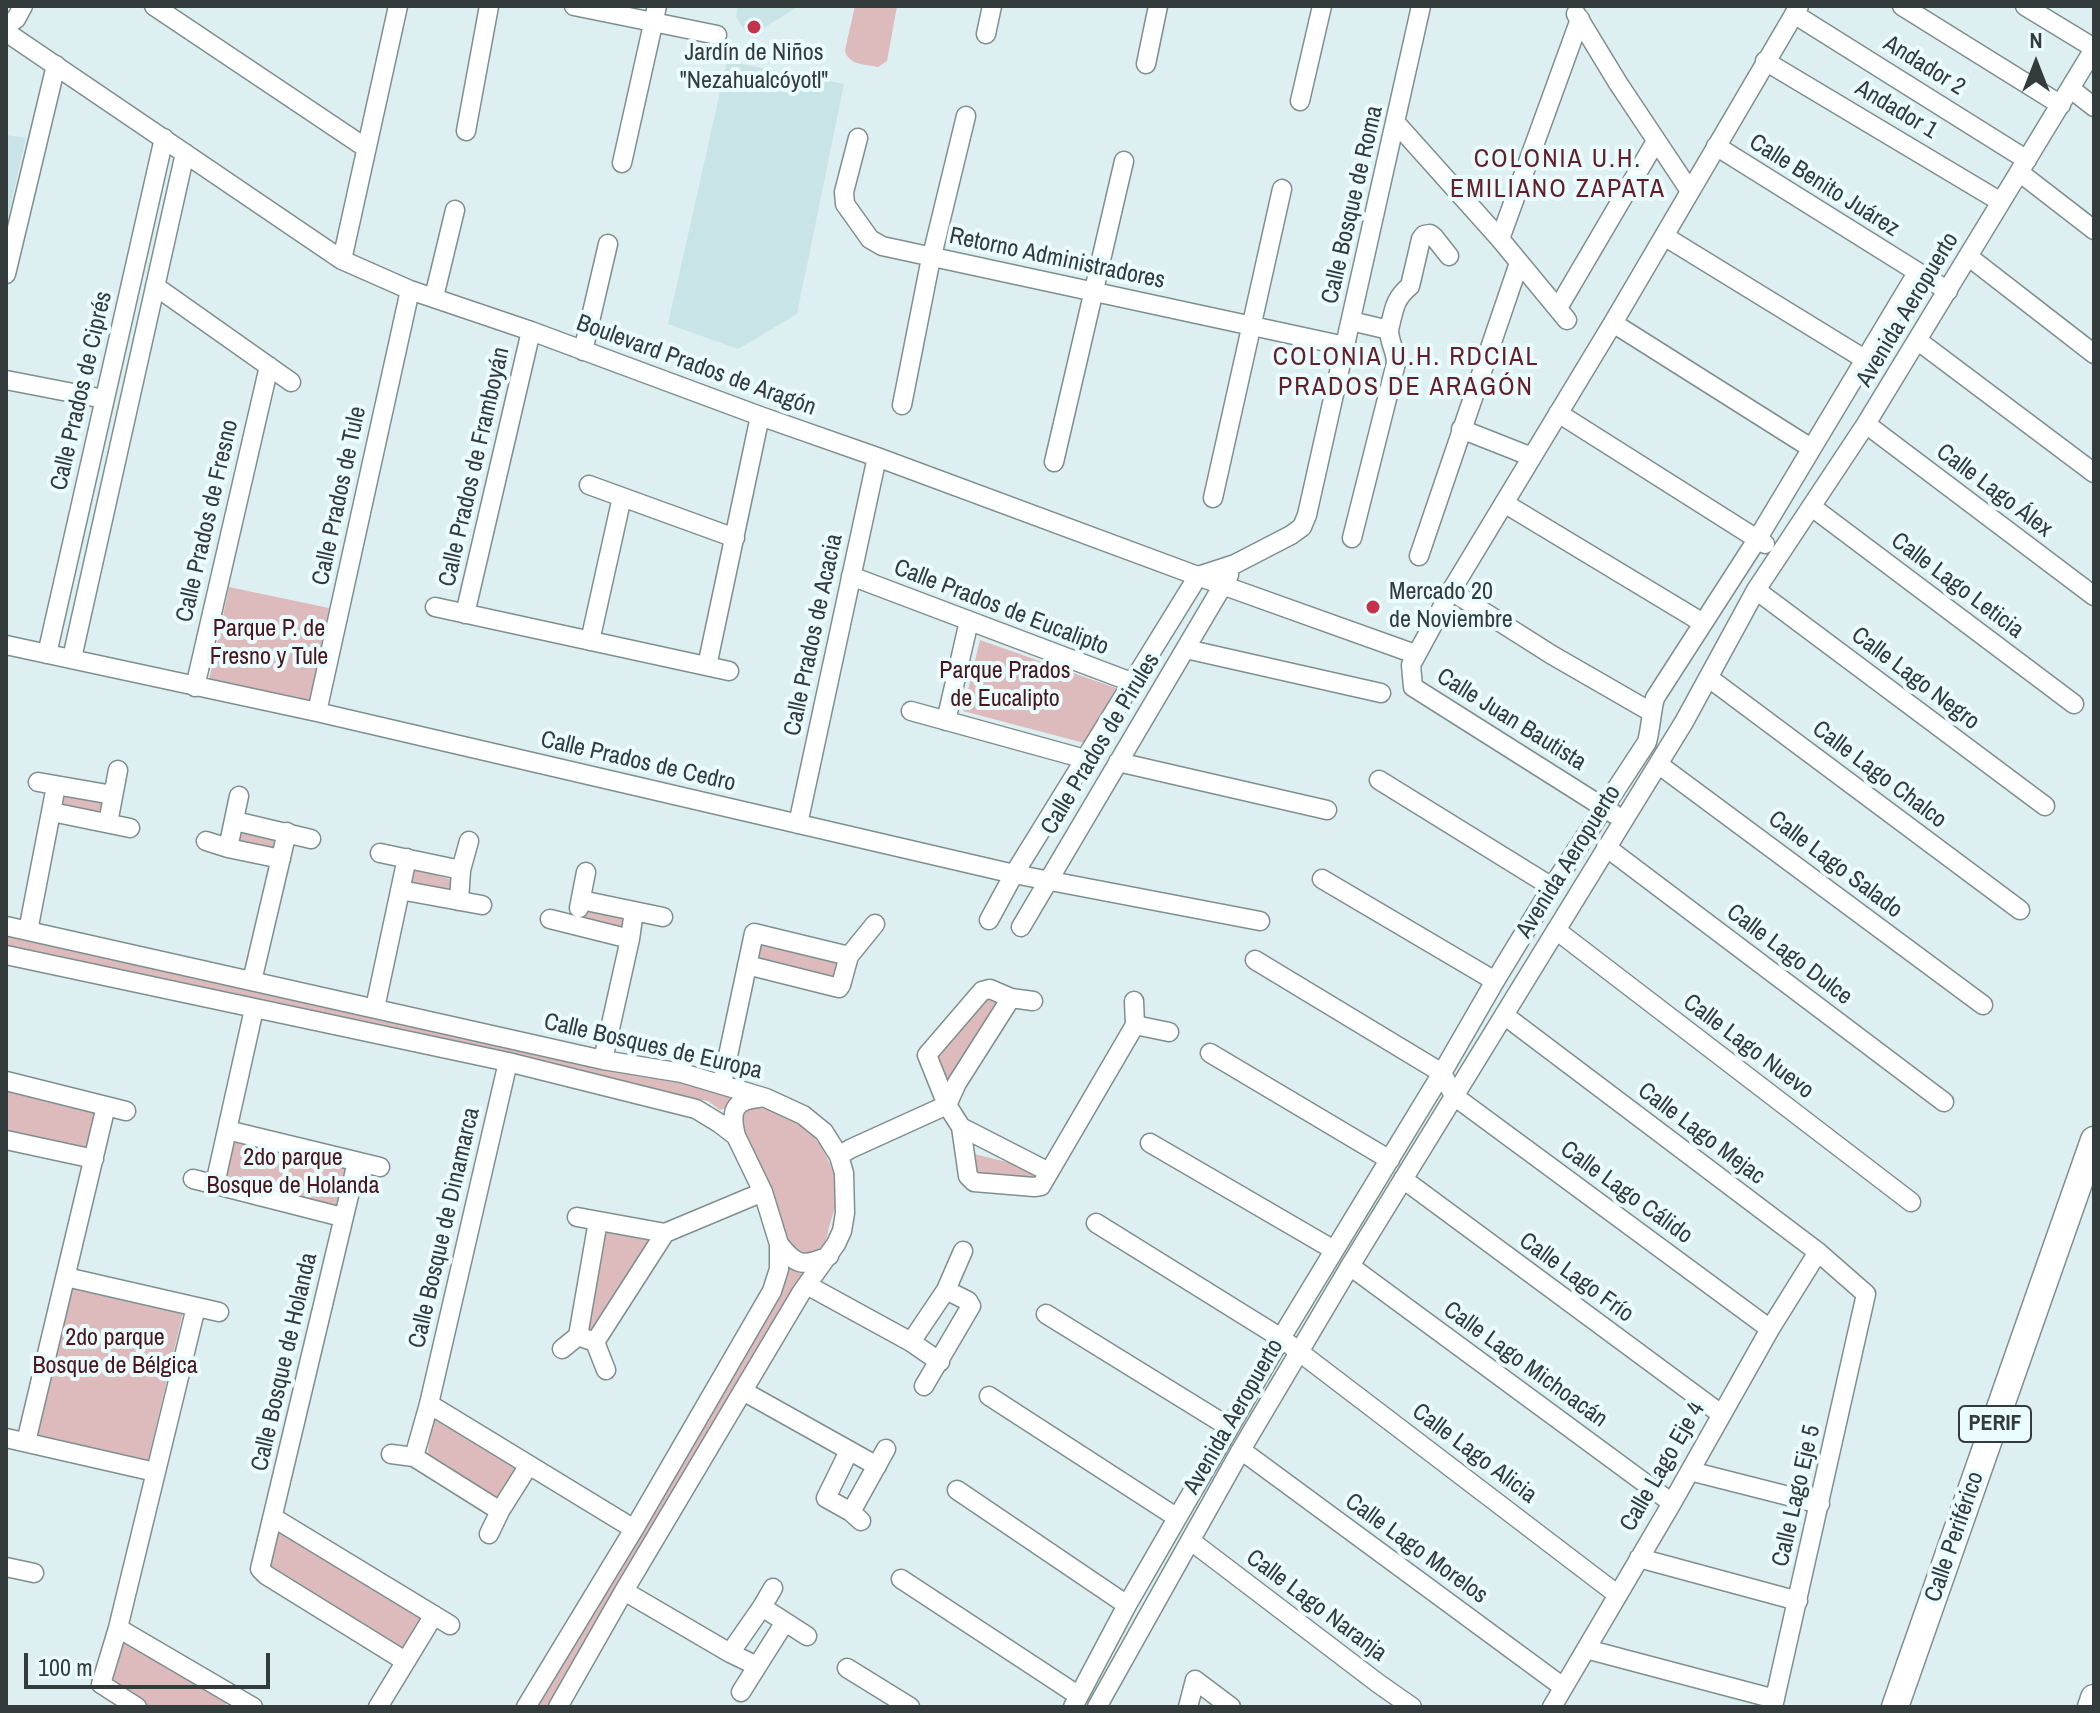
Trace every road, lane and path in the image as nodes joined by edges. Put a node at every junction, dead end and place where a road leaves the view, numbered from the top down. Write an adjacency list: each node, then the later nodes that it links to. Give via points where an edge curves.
1 (23, 6): 14 (street)
2 (154, 6): 32 (street)
3 (398, 6): 32 (street)
4 (489, 6): 27 (street)
5 (574, 6): 13 (street)
6 (992, 6): 16 (street)
7 (1158, 6): 20 (street)
8 (1322, 6): 23 (street)
9 (1421, 6): 26 (street, Calle Bosque de Roma)
10 (1902, 6): 22 (street)
11 (2025, 6): 18 (street)
12 (1796, 10): 19 (street); 36 (street, Andador 2)
13 (656, 14): 17 (street); 35 (street)
14 (6, 25)
15 (6, 32): 21 (street, Boulevard Prados de Aragón)
16 (986, 34)
17 (717, 35)
18 (2094, 49): 22 (street, Avenida Aeropuerto)
19 (1765, 61): 31 (street); 39 (street, Andador 1)
20 (1146, 64)
21 (56, 65): 28 (street, Boulevard Prados de Aragón); 51 (street)
22 (2066, 97): 24 (street); 36 (street, Avenida Aeropuerto)
23 (1300, 101)
24 (2094, 107)
25 (966, 116): 46 (street)
26 (1396, 123): 43 (street); 57 (street, Calle Bosque de Roma)
27 (466, 131)
28 (164, 138): 33 (street, Boulevard Prados de Aragón); 70 (street, Calle Prados de Ciprés)
29 (858, 138): 46 (street, Retorno Administradores, via 845,204 870,239)
30 (1656, 141): 38 (street); 43 (street, via 1578,16); 49 (street, via 1563,314)
31 (1716, 146): 38 (street); 50 (street, Calle Benito Juárez)
32 (366, 148): 48 (street)
33 (185, 153): 48 (street, Boulevard Prados de Aragón); 52 (street, Calle Prados de Ciprés)
34 (1124, 161): 54 (street)
35 (622, 163)
36 (2023, 166): 39 (street, Avenida Aeropuerto); 41 (street, Andador 2)
37 (1282, 189): 59 (street)
38 (1690, 191): 42 (street)
39 (2001, 202): 47 (street, Avenida Aeropuerto)
40 (455, 210): 56 (street)
41 (2094, 230)
42 (1664, 236): 58 (street); 66 (street)
43 (1500, 239): 49 (street)
44 (608, 244): 64 (street)
45 (1449, 256): 60 (street, via 1434,237 1424,235 1410,286 1398,298)
46 (931, 257): 54 (street, Retorno Administradores); 71 (street)
47 (1969, 257): 55 (street, Avenida Aeropuerto); 65 (street)
48 (342, 260): 53 (street, Boulevard Prados de Aragón)
49 (1519, 263): 75 (street)
50 (1917, 273): 55 (street, Calle Benito Juárez); 66 (street, Avenida Aeropuerto)
51 (6, 274)
52 (155, 286): 67 (street); 107 (street, Calle Prados de Ciprés)
53 (410, 290): 56 (street, Boulevard Prados de Aragón); 116 (street, Calle Prados de Tule)
54 (1093, 291): 59 (street, Retorno Administradores); 79 (street)
55 (1948, 291): 62 (street, Avenida Aeropuerto)
56 (434, 297): 61 (street, Boulevard Prados de Aragón)
57 (1351, 321): 60 (street); 63 (street, Calle Bosque de Roma)
58 (1613, 323): 72 (street); 76 (street)
59 (1252, 326): 63 (street, Retorno Administradores); 83 (street)
60 (1389, 330): 87 (street, via 1396,363)
61 (531, 331): 64 (street, Boulevard Prados de Aragón); 99 (street, Calle Prados de Framboyán)
62 (1917, 340): 74 (street, Avenida Aeropuerto); 80 (street)
63 (1345, 346): 91 (street, Calle Bosque de Roma, via 1302,527)
64 (583, 351): 73 (street, Boulevard Prados de Aragón)
65 (2094, 354)
66 (1866, 360): 76 (street, Avenida Aeropuerto)
67 (269, 366): 69 (street); 112 (street, Calle Prados de Fresno)
68 (6, 380): 70 (street)
69 (291, 382)
70 (104, 399): 105 (street, Calle Prados de Ciprés)
71 (902, 405)
72 (1558, 413): 78 (street); 88 (street)
73 (760, 416): 77 (street, Boulevard Prados de Aragón); 86 (street)
74 (1866, 424): 85 (street, Avenida Aeropuerto); 97 (street, Calle Lago Álex)
75 (1461, 429): 78 (street); 90 (street)
76 (1811, 448): 88 (street, Avenida Aeropuerto)
77 (877, 457): 92 (street, Calle Prados de Acacia); 93 (street, Boulevard Prados de Aragón)
78 (1532, 457): 84 (street)
79 (1054, 462)
80 (2094, 473)
81 (589, 485): 82 (street)
82 (622, 497): 86 (street); 102 (street)
83 (1213, 498)
84 (1504, 503): 96 (street); 101 (street)
85 (1812, 507): 89 (street, Avenida Aeropuerto); 114 (street, Calle Lago Leticia)
86 (735, 538): 108 (street)
87 (1352, 538)
88 (1758, 538): 89 (street); 101 (street, Avenida Aeropuerto)
89 (1781, 555): 95 (street, Avenida Aeropuerto)
90 (1419, 556)
91 (1235, 564): 93 (street, Calle Bosque de Roma); 94 (street)
92 (851, 576): 100 (street, Calle Prados de Eucalipto); 133 (street, Calle Prados de Acacia)
93 (1198, 576): 94 (street, Boulevard Prados de Aragón); 111 (street, Calle Prados de Pirules)
94 (1222, 585): 104 (street, Calle Prados de Pirules); 106 (street, Boulevard Prados de Aragón)
95 (1756, 590): 110 (street, Avenida Aeropuerto); 126 (street, Calle Lago Negro)
96 (1451, 591): 106 (street); 117 (street)
97 (2094, 596)
98 (435, 607): 99 (street, Calle Prados de Framboyán)
99 (465, 614): 102 (street, Calle Prados de Framboyán)
100 (969, 621): 111 (street, Calle Prados de Eucalipto); 118 (street)
101 (1703, 623): 117 (street, Avenida Aeropuerto)
102 (590, 641): 108 (street, Calle Prados de Framboyán)
103 (6, 645): 105 (street, Calle Prados de Cedro)
104 (1186, 649): 113 (street); 120 (street, Calle Prados de Pirules)
105 (47, 654): 107 (street, Calle Prados de Cedro)
106 (1415, 654): 127 (street, Calle Juan Bautista, via 1413,687)
107 (72, 658): 112 (street, Calle Prados de Cedro)
108 (707, 666): 109 (street, Calle Prados de Framboyán)
109 (729, 671)
110 (1709, 678): 121 (street, Avenida Aeropuerto); 154 (street, Calle Lago Chalco)
111 (1134, 683): 119 (street, Calle Prados de Pirules)
112 (195, 687): 116 (street, Calle Prados de Cedro)
113 (1381, 693)
114 (2074, 704)
115 (911, 711): 118 (street)
116 (317, 712): 133 (street, Calle Prados de Cedro)
117 (1651, 712): 127 (street, Avenida Aeropuerto, via 1647,742)
118 (946, 721): 119 (street)
119 (1085, 759): 146 (street, Calle Prados de Pirules)
120 (1118, 762): 128 (street); 147 (street, Calle Prados de Pirules)
121 (1658, 764): 130 (street, Avenida Aeropuerto); 176 (street, Calle Lago Salado)
122 (118, 770): 124 (street)
123 (1379, 780): 149 (street)
124 (113, 795): 129 (street, via 47,784); 132 (street)
125 (239, 796): 131 (street)
126 (2045, 806)
127 (1605, 808): 130 (street, Calle Juan Bautista); 149 (street, Avenida Aeropuerto)
128 (1327, 810)
129 (52, 812): 132 (street); 165 (street)
130 (1623, 819): 139 (street, Avenida Aeropuerto)
131 (235, 821): 135 (street); 140 (street)
132 (108, 823): 134 (street)
133 (798, 824): 146 (street, Calle Prados de Cedro)
134 (130, 828)
135 (287, 832): 136 (street); 143 (street)
136 (311, 839)
137 (206, 841): 140 (street)
138 (469, 841): 144 (street)
139 (1606, 847): 164 (street, Avenida Aeropuerto); 190 (street, Calle Lago Dulce)
140 (228, 848): 143 (street)
141 (380, 853): 142 (street)
142 (407, 858): 144 (street); 150 (street)
143 (281, 859): 171 (street)
144 (461, 870): 152 (street)
145 (586, 872): 151 (street)
146 (1014, 874): 147 (street, Calle Prados de Cedro); 158 (street, Calle Prados de Pirules)
147 (1048, 879): 159 (street, Calle Prados de Cedro); 163 (street, Calle Prados de Pirules)
148 (1322, 879): 172 (street)
149 (1552, 887): 172 (street, Avenida Aeropuerto)
150 (400, 890): 152 (street); 177 (street)
151 (581, 900): 155 (street); 161 (street)
152 (459, 901): 153 (street)
153 (482, 905)
154 (2020, 910)
155 (634, 911): 156 (street); 166 (street)
156 (663, 917)
157 (550, 919): 161 (street)
158 (989, 920)
159 (1260, 921)
160 (875, 924): 168 (street)
161 (576, 925): 166 (street)
162 (6, 926): 165 (street, Calle Bosques de Europa)
163 (1021, 927)
164 (1556, 930): 179 (street, Avenida Aeropuerto); 210 (street, Calle Lago Nuevo)
165 (28, 931): 171 (street, Calle Bosques de Europa)
166 (630, 939): 183 (street)
167 (6, 955): 178 (street, Calle Bosques de Europa)
168 (849, 956): 170 (street, via 836,988); 170 (street, via 756,932)
169 (1255, 960): 185 (street)
170 (747, 965): 187 (street)
171 (252, 981): 177 (street, Calle Bosques de Europa)
172 (1495, 981): 185 (street, Avenida Aeropuerto)
173 (1011, 998): 174 (street); 191 (street); 191 (street, via 982,991 928,1053)
174 (1033, 1001)
175 (1134, 1001): 180 (street)
176 (1983, 1005)
177 (375, 1008): 183 (street, Calle Bosques de Europa)
178 (254, 1009): 184 (street, Calle Bosques de Europa); 195 (street)
179 (1504, 1015): 188 (street, Avenida Aeropuerto); 219 (street, Calle Lago Mejac)
180 (1135, 1025): 181 (street); 205 (street)
181 (1169, 1032)
182 (1210, 1053): 202 (street)
183 (603, 1060): 187 (street, Calle Bosques de Europa)
184 (508, 1062): 196 (street, Calle Bosques de Europa, via 696,1109); 240 (street, Calle Bosque de Dinamarca)
185 (1442, 1073): 188 (street); 202 (street, Avenida Aeropuerto)
186 (6, 1081): 192 (street)
187 (722, 1084): 189 (street, Calle Bosques de Europa)
188 (1454, 1096): 207 (street, Avenida Aeropuerto); 229 (street, Calle Lago Cálido)
189 (766, 1098): 196 (street, via 739,1104 732,1122); 200 (street, Calle Bosques de Europa, via 803,1115 824,1132)
190 (1944, 1102)
191 (947, 1105): 194 (street); 200 (street)
192 (106, 1106): 193 (street); 201 (street)
193 (126, 1111)
194 (961, 1127): 205 (street); 205 (street, via 971,1181 1037,1187)
195 (227, 1130): 203 (street); 208 (street)
196 (736, 1136): 209 (street, Calle Bosques de Europa)
197 (6, 1140): 201 (street)
198 (2094, 1140): 299 (highway, Calle Periférico / PERIF)
199 (1150, 1143): 217 (street)
200 (839, 1156): 220 (street, Calle Bosques de Europa, via 845,1213)
201 (94, 1159): 222 (street)
202 (1390, 1160): 217 (street, Avenida Aeropuerto)
203 (357, 1162): 204 (street); 211 (street, Calle Bosque de Holanda)
204 (380, 1167)
205 (1049, 1172)
206 (193, 1179): 208 (street)
207 (1403, 1179): 221 (street, Avenida Aeropuerto); 241 (street, Calle Lago Frío)
208 (215, 1184): 211 (street)
209 (763, 1192): 215 (street); 216 (street, Calle Bosques de Europa)
210 (1911, 1202)
211 (342, 1217): 259 (street, Calle Bosque de Holanda)
212 (577, 1217): 213 (street)
213 (598, 1221): 215 (street); 231 (street)
214 (1096, 1223): 230 (street, Calle Lago Alicia)
215 (665, 1233): 231 (street)
216 (779, 1244): 220 (street, via 801,1263); 260 (street, Calle Bosques de Europa, via 772,1291)
217 (1334, 1250): 230 (street, Avenida Aeropuerto)
218 (963, 1251): 224 (street)
219 (1818, 1252): 225 (street, Calle Lago Mejac); 229 (street, Calle Lago Eje 4)
220 (829, 1256): 223 (street, Calle Bosques de Europa)
221 (1350, 1266): 234 (street, Avenida Aeropuerto); 255 (street, Calle Lago Michoacán)
222 (66, 1277): 226 (street); 244 (street)
223 (807, 1285): 232 (street); 238 (street, Calle Bosques de Europa)
224 (946, 1290): 232 (street); 235 (street, via 971,1304)
225 (1866, 1294): 256 (street, Calle Lago Eje 5)
226 (196, 1307): 227 (street); 253 (street)
227 (219, 1312)
228 (1046, 1314): 242 (street)
229 (1770, 1329): 241 (street, Calle Lago Eje 4)
230 (1281, 1338): 234 (street, Calle Lago Alicia); 242 (street, Avenida Aeropuerto)
231 (586, 1339): 233 (street); 236 (street)
232 (911, 1342): 235 (street)
233 (562, 1349)
234 (1300, 1352): 246 (street, Avenida Aeropuerto); 269 (street, Calle Lago Alicia)
235 (940, 1362): 237 (street)
236 (606, 1370)
237 (924, 1386)
238 (743, 1391): 247 (street); 268 (street, Calle Bosques de Europa)
239 (989, 1396): 258 (street)
240 (429, 1404): 249 (street, Calle Bosque de Dinamarca); 250 (street)
241 (1721, 1414): 252 (street, Calle Lago Eje 4)
242 (1229, 1427): 258 (street, Avenida Aeropuerto)
243 (6, 1438): 244 (street)
244 (26, 1442): 253 (street)
245 (886, 1449): 251 (street)
246 (1241, 1450): 262 (street, Avenida Aeropuerto); 283 (street, Calle Lago Morelos)
247 (849, 1451): 251 (street); 251 (street, via 826,1498 856,1516)
248 (391, 1454): 249 (street)
249 (414, 1457): 257 (street)
250 (529, 1465): 257 (street); 260 (street)
251 (877, 1466)
252 (1690, 1471): 255 (street, Calle Lago Eje 4); 256 (street)
253 (155, 1472): 276 (street)
254 (957, 1490): 271 (street)
255 (1672, 1503): 263 (street, Calle Lago Eje 4)
256 (1820, 1504): 270 (street, Calle Lago Eje 5)
257 (500, 1511): 261 (street)
258 (1176, 1517): 271 (street, Avenida Aeropuerto)
259 (274, 1518): 273 (street); 280 (street, Calle Bosque de Holanda, via 261,1571)
260 (634, 1529): 292 (street, Calle Bosques de Europa)
261 (489, 1534)
262 (1191, 1541): 294 (street, Avenida Aeropuerto); 297 (street, Calle Lago Naranja)
263 (1639, 1558): 269 (street, Calle Lago Eje 4); 270 (street)
264 (6, 1567): 265 (street)
265 (34, 1573)
266 (901, 1579): 286 (street)
267 (773, 1588): 272 (street)
268 (624, 1591): 279 (street); 288 (street, Calle Bosques de Europa)
269 (1618, 1595): 278 (street, Calle Lago Eje 4)
270 (1798, 1601): 287 (street, Calle Lago Eje 5)
271 (1127, 1605): 286 (street, Avenida Aeropuerto)
272 (762, 1607): 274 (street); 279 (street)
273 (434, 1615): 275 (street); 280 (street)
274 (785, 1622): 277 (street); 281 (street)
275 (450, 1625)
276 (118, 1628): 289 (street); 290 (street, via 101,1684)
277 (807, 1636)
278 (1586, 1649): 283 (street, Calle Lago Eje 4); 287 (street)
279 (730, 1653): 281 (street)
280 (405, 1661): 291 (street)
281 (757, 1666): 284 (street)
282 (847, 1668): 293 (street)
283 (1563, 1687): 298 (street, Calle Lago Eje 4)
284 (741, 1692)
285 (2094, 1698): 300 (highway)
286 (1076, 1702)
287 (1774, 1703)
288 (567, 1704)
289 (243, 1705)
290 (137, 1707)
291 (378, 1707)
292 (526, 1707)
293 (910, 1707)
294 (1097, 1707)
295 (1188, 1707): 296 (street, via 1195,1680)
296 (1231, 1707)
297 (1412, 1707)
298 (1552, 1707)
299 (1895, 1707)
300 (2091, 1707)

